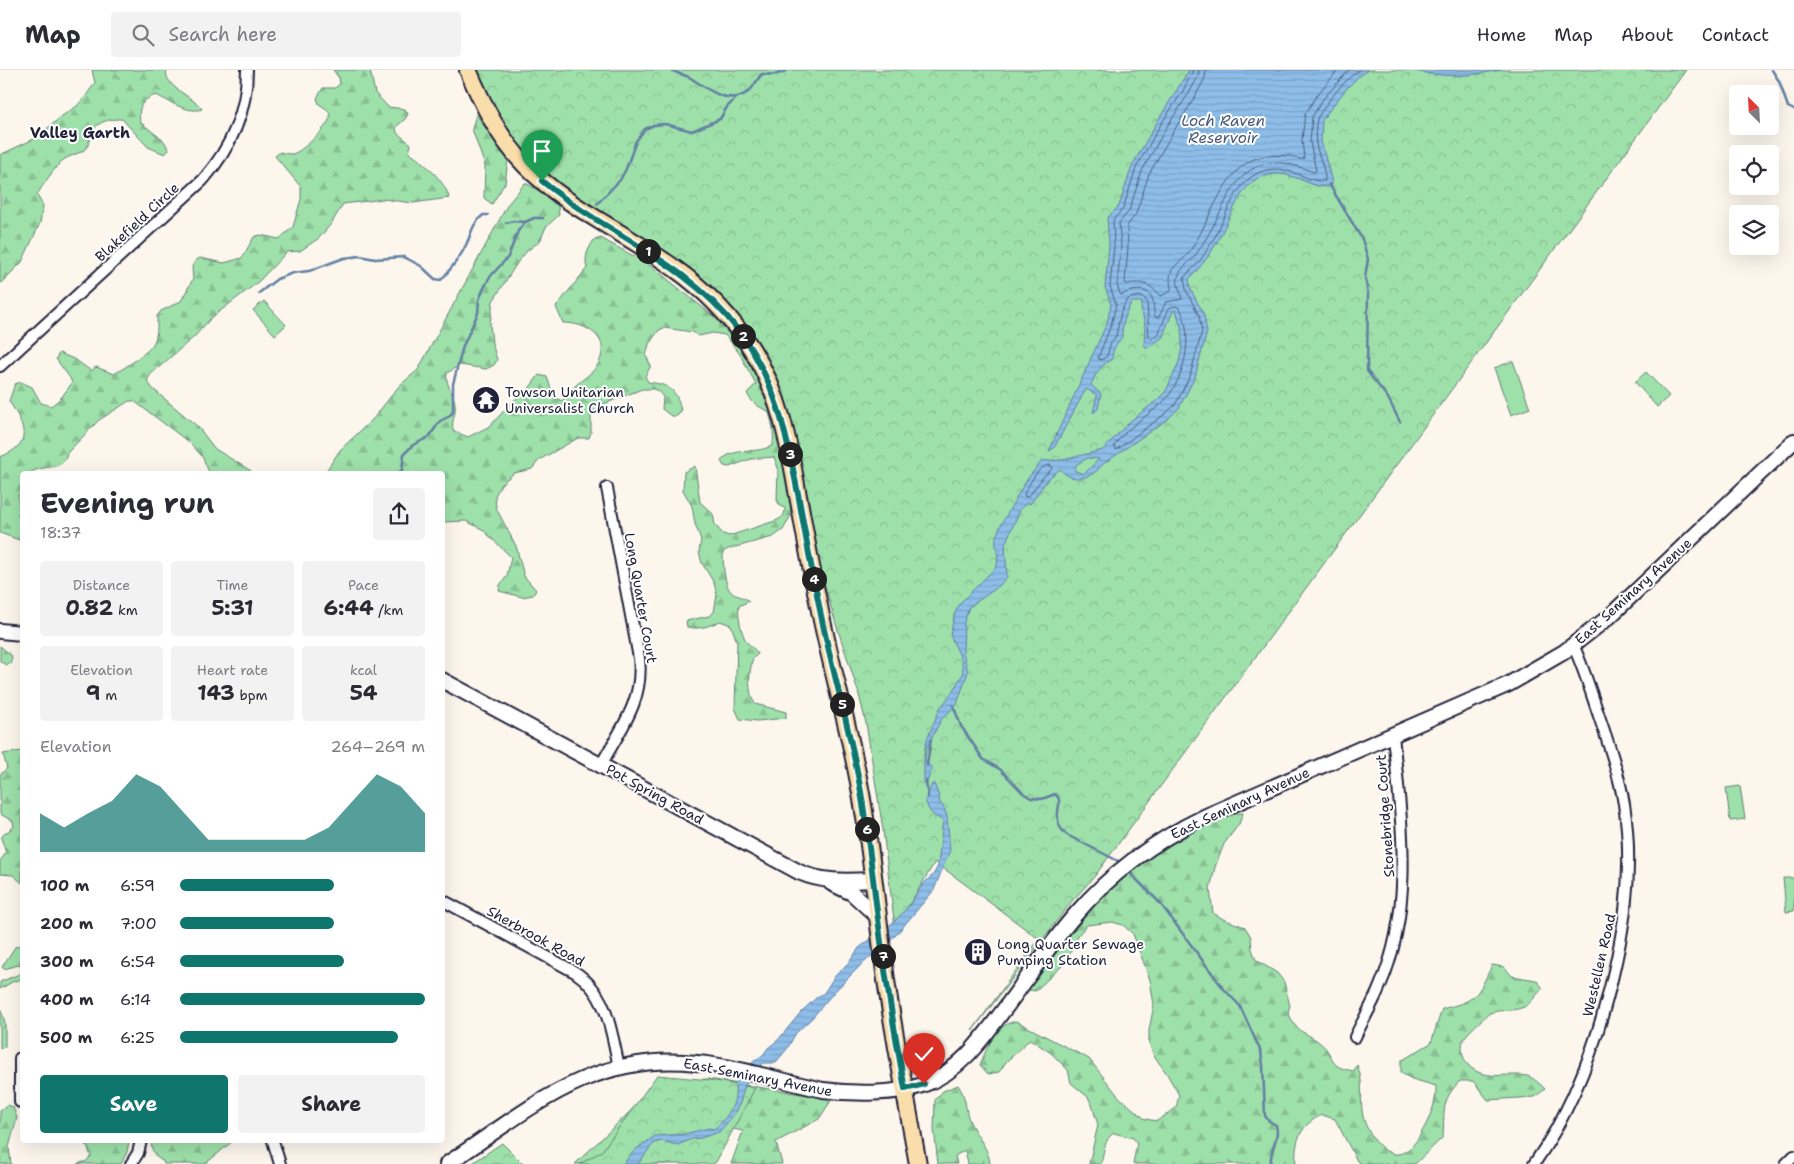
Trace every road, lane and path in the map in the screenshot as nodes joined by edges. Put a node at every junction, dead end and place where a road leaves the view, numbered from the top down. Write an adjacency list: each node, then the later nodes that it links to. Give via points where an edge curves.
1 (248, 70): 3 (street, Blakefield Circle, via 239,121 230,144 216,165)
2 (468, 70): 13 (main road, via 496,128 526,165 564,200 667,263 696,286 733,323 764,370 778,403 787,438 819,606 856,765)
3 (0, 366)
4 (1794, 441): 8 (street, East Seminary Avenue, via 1609,617)
5 (607, 488): 11 (street, Long Quarter Court, via 640,658 640,676 635,701)
6 (0, 632): 7 (street)
7 (20, 633)
8 (1573, 646): 10 (street, East Seminary Avenue, via 1509,684); 28 (street, Westellen Road, via 1604,730 1620,787 1626,826 1627,894 1619,952 1593,1046 1570,1104)
9 (445, 682): 11 (street, Pot Spring Road)
10 (1393, 735): 16 (street, Stonebridge Court, via 1404,856 1402,894 1398,925 1381,986); 19 (street, East Seminary Avenue, via 1204,817 1157,842 1124,867 1074,916 968,1056 931,1081)
11 (601, 765): 12 (street, Pot Spring Road, via 792,868 812,878)
12 (826, 880): 13 (street, Pot Spring Road); 15 (street, via 852,893)
13 (874, 880): 15 (main road)
14 (445, 902): 18 (street, Sherbrook Road, via 587,982 604,1007)
15 (879, 924): 19 (main road)
16 (1355, 1037)
17 (20, 1058): 20 (street)
18 (619, 1067): 19 (street, East Seminary Avenue, via 674,1061 700,1063 823,1090 872,1092); 26 (street, East Seminary Avenue, via 564,1087)
19 (905, 1089): 27 (main road)
20 (20, 1102)
21 (140, 1143): 24 (street)
22 (273, 1143): 25 (street)
23 (1794, 1156): 29 (street)
24 (131, 1164)
25 (280, 1164)
26 (448, 1164)
27 (918, 1164)
28 (1534, 1164)
29 (1786, 1164)

